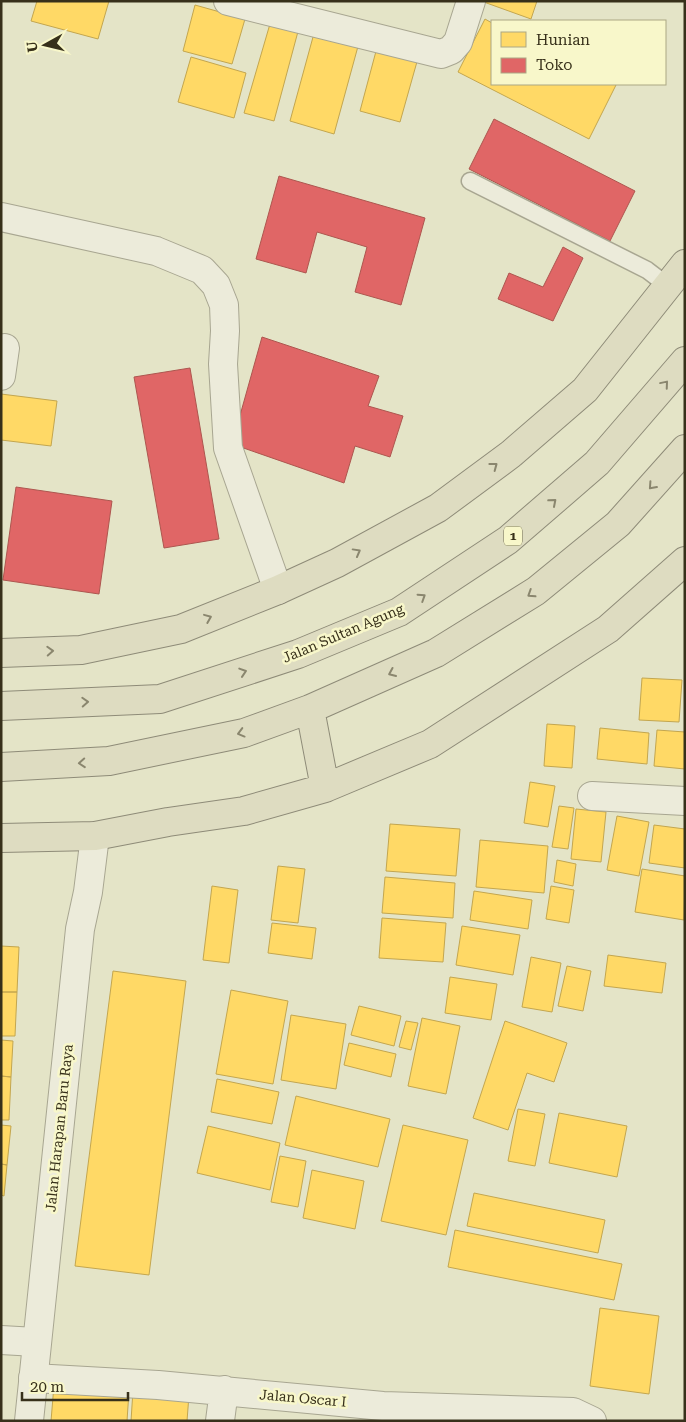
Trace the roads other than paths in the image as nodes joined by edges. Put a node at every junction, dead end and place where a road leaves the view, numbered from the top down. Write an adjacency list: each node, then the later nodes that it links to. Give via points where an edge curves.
1 (228, 1): 2 (street, via 441,54 458,42)
2 (471, 1)
3 (470, 181): 6 (lane, via 648,270)
4 (1, 217): 12 (street, via 156,251 202,270 216,285 224,305 223,364 228,448)
5 (685, 264): 6 (highway)
6 (668, 286): 12 (highway, one-way to 6, via 438,508 511,454 585,390)
7 (5, 348): 9 (street)
8 (685, 361): 14 (highway, Jalan Sultan Agung / 1, one-way to 8, via 160,699 298,654 398,612 508,540 597,464)
9 (1, 376)
10 (685, 449): 15 (highway, one-way to 15, via 618,524 544,585 436,653)
11 (685, 561): 17 (highway, via 608,629 430,744)
12 (278, 590): 13 (highway, one-way to 12, via 81,650 181,629)
13 (1, 653)
14 (1, 706)
15 (310, 709): 16 (highway, one-way to 16, via 244,733 109,761); 17 (highway)
16 (1, 767)
17 (325, 788): 20 (highway, via 244,811)
18 (592, 796): 19 (street)
19 (685, 801)
20 (95, 836): 21 (highway); 23 (street, Jalan Harapan Baru Raya, via 80,929)
21 (1, 838)
22 (1, 1340): 23 (street)
23 (36, 1342): 24 (street, Jalan Harapan Baru Raya)
24 (33, 1378): 25 (street, Jalan Oscar I); 27 (street, Jalan Harapan Baru Raya)
25 (224, 1390): 26 (street, Jalan Oscar I, via 383,1406); 28 (street)
26 (582, 1416)
27 (29, 1421)
28 (220, 1421)

